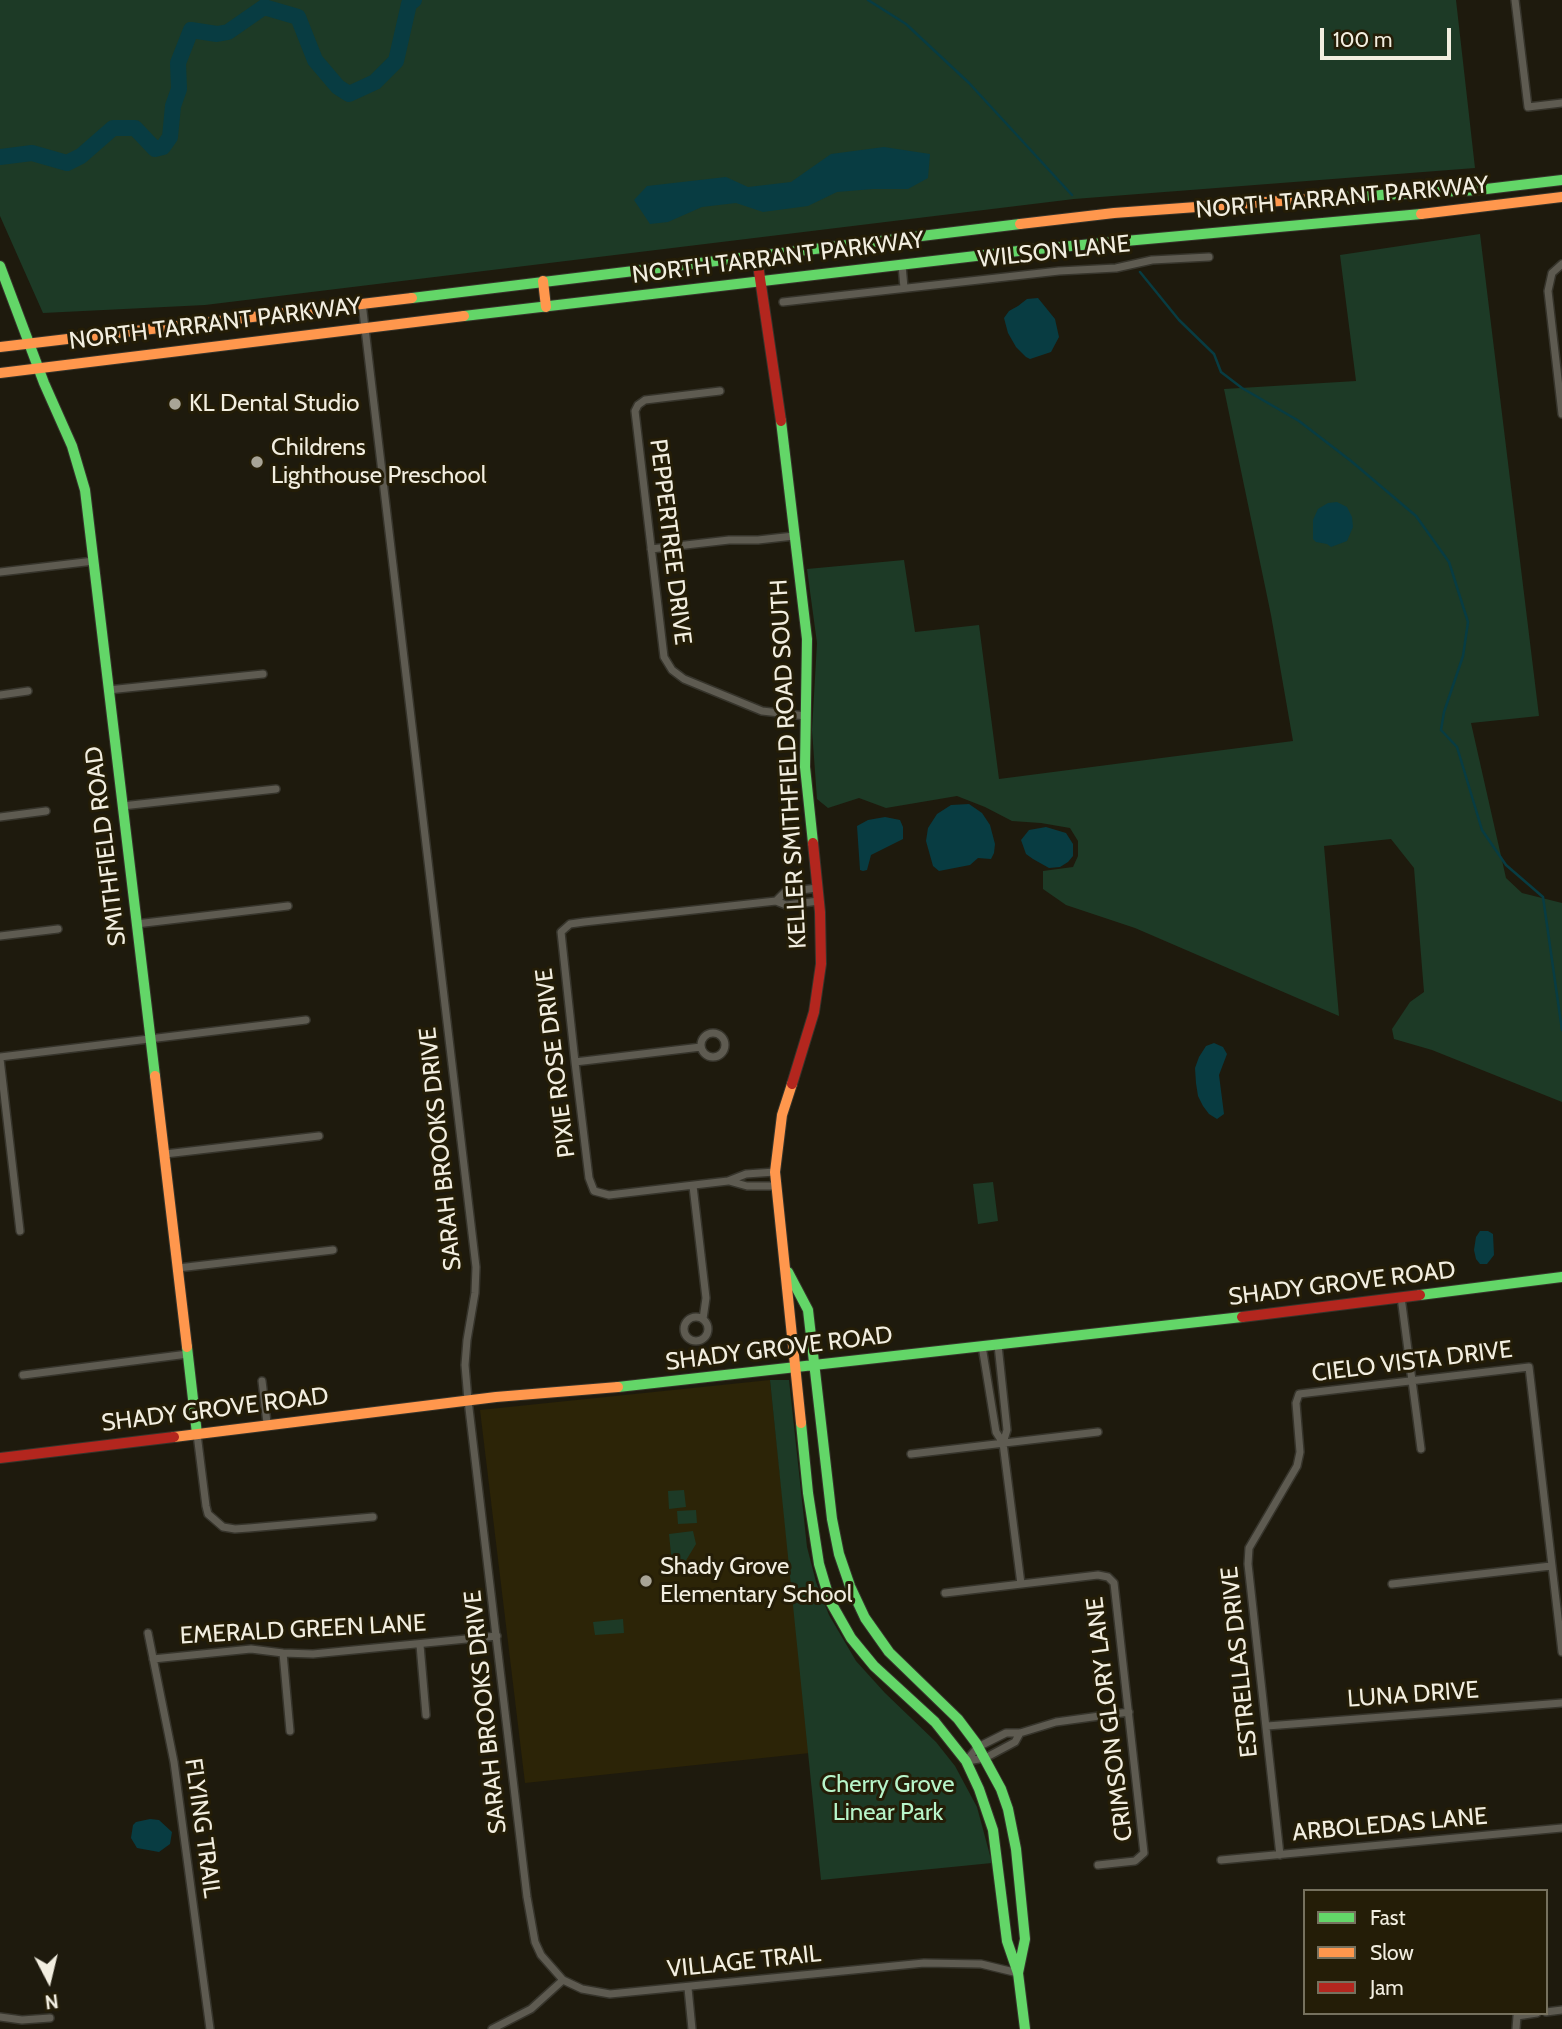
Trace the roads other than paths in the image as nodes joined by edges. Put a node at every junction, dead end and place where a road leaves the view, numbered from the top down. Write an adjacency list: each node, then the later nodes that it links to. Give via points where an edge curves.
1 (1515, 0): 2 (street, via 1528,107)
2 (1562, 103)
3 (1562, 180): 6 (main road, NORTH TARRANT PARKWAY, via 1478,190 1114,213)
4 (1562, 197): 8 (main road, NORTH TARRANT PARKWAY, via 1366,221 1219,231)
5 (1209, 257): 12 (street, WILSON LANE)
6 (757, 258): 10 (main road, NORTH TARRANT PARKWAY); 11 (main road, KELLER SMITHFIELD ROAD SOUTH)
7 (1562, 264): 22 (street, via 1552,273 1548,291)
8 (902, 265): 11 (main road, NORTH TARRANT PARKWAY); 12 (street)
9 (0, 266): 17 (main road, SMITHFIELD ROAD)
10 (543, 281): 14 (main road, NORTH TARRANT PARKWAY); 15 (main road)
11 (759, 281): 15 (main road, NORTH TARRANT PARKWAY); 23 (main road, KELLER SMITHFIELD ROAD SOUTH)
12 (904, 288): 13 (street, WILSON LANE)
13 (783, 302)
14 (362, 303): 16 (street, SARAH BROOKS DRIVE); 17 (main road, NORTH TARRANT PARKWAY)
15 (546, 307): 16 (main road, NORTH TARRANT PARKWAY)
16 (365, 327): 19 (main road, NORTH TARRANT PARKWAY); 70 (street, SARAH BROOKS DRIVE, via 475,1266 466,1352)
17 (29, 344): 18 (main road, NORTH TARRANT PARKWAY); 19 (main road, SMITHFIELD ROAD)
18 (0, 347)
19 (38, 367): 20 (main road, NORTH TARRANT PARKWAY); 25 (main road, SMITHFIELD ROAD, via 79,466)
20 (0, 373)
21 (720, 391): 24 (street, PEPPERTREE DRIVE, via 641,402 635,413)
22 (1562, 414)
23 (794, 536): 24 (street); 31 (main road, KELLER SMITHFIELD ROAD SOUTH, via 807,639)
24 (651, 549): 31 (street, PEPPERTREE DRIVE, via 663,652 672,670 762,711)
25 (94, 561): 26 (street); 28 (main road, SMITHFIELD ROAD)
26 (0, 572)
27 (263, 674): 28 (street)
28 (108, 690): 33 (main road, SMITHFIELD ROAD)
29 (28, 691): 30 (street)
30 (0, 695)
31 (806, 716): 36 (main road, KELLER SMITHFIELD ROAD SOUTH, via 807,802)
32 (276, 789): 33 (street)
33 (122, 806): 40 (main road, SMITHFIELD ROAD)
34 (46, 811): 35 (street)
35 (0, 817)
36 (817, 888): 37 (street, via 785,892); 38 (main road, KELLER SMITHFIELD ROAD SOUTH)
37 (776, 901): 38 (street, via 786,905); 47 (street, PIXIE ROSE DRIVE, via 565,927 561,940)
38 (818, 901): 50 (main road, KELLER SMITHFIELD ROAD SOUTH, via 822,936 818,991 782,1115)
39 (288, 906): 40 (street)
40 (136, 923): 44 (main road, SMITHFIELD ROAD)
41 (58, 929): 42 (street)
42 (0, 936)
43 (306, 1020): 44 (street)
44 (150, 1038): 46 (street); 49 (main road, SMITHFIELD ROAD)
45 (701, 1047): 47 (street)
46 (0, 1058): 54 (street)
47 (575, 1062): 52 (street, PIXIE ROSE DRIVE, via 594,1191 609,1195)
48 (319, 1136): 49 (street)
49 (165, 1154): 57 (main road, SMITHFIELD ROAD)
50 (775, 1172): 51 (street); 53 (main road, KELLER SMITHFIELD ROAD SOUTH)
51 (729, 1181): 52 (street); 53 (street)
52 (693, 1186): 60 (street, via 706,1298)
53 (776, 1186): 56 (main road, KELLER SMITHFIELD ROAD SOUTH)
54 (20, 1231)
55 (333, 1250): 57 (street)
56 (784, 1265): 64 (main road, KELLER SMITHFIELD ROAD SOUTH, via 808,1310); 65 (main road, KELLER SMITHFIELD ROAD SOUTH)
57 (178, 1268): 63 (main road, SMITHFIELD ROAD)
58 (1562, 1277): 59 (main road, SHADY GROVE ROAD)
59 (1401, 1297): 61 (main road, SHADY GROVE ROAD); 68 (street)
60 (703, 1319)
61 (998, 1345): 62 (main road, SHADY GROVE ROAD); 74 (street, via 1007,1430)
62 (982, 1346): 64 (main road, SHADY GROVE ROAD); 74 (street, via 996,1432)
63 (188, 1354): 66 (street); 73 (main road, SMITHFIELD ROAD)
64 (814, 1365): 65 (main road, SHADY GROVE ROAD); 95 (main road, KELLER SMITHFIELD ROAD SOUTH, via 832,1520 857,1603 889,1652 958,1719)
65 (797, 1367): 70 (main road, SHADY GROVE ROAD); 97 (main road, KELLER SMITHFIELD ROAD SOUTH, via 808,1493 830,1601 874,1666 935,1722)
66 (23, 1375)
67 (262, 1381): 71 (street)
68 (1412, 1382): 69 (street, CIELO VISTA DRIVE); 75 (street); 79 (street, CIELO VISTA DRIVE, via 1530,1367)
69 (1299, 1394): 92 (street, ESTRELLAS DRIVE, via 1297,1466 1249,1548)
70 (468, 1400): 71 (main road, SHADY GROVE ROAD); 84 (street, SARAH BROOKS DRIVE)
71 (267, 1423): 73 (main road, SHADY GROVE ROAD)
72 (1098, 1433): 74 (street)
73 (197, 1434): 77 (main road, SHADY GROVE ROAD); 78 (street, via 208,1514 223,1527)
74 (1003, 1443): 76 (street); 80 (street)
75 (1421, 1449)
76 (911, 1454)
77 (0, 1458)
78 (373, 1517)
79 (1551, 1566): 81 (street); 86 (street)
80 (1021, 1584): 82 (street); 90 (street, CRIMSON GLORY LANE, via 1098,1575 1111,1579)
81 (1392, 1584)
82 (945, 1593)
83 (148, 1633): 88 (street, FLYING TRAIL)
84 (497, 1636): 85 (street, EMERALD GREEN LANE); 103 (street, SARAH BROOKS DRIVE, via 530,1925 541,1955)
85 (420, 1644): 87 (street, EMERALD GREEN LANE); 91 (street)
86 (1562, 1652)
87 (283, 1653): 88 (street, EMERALD GREEN LANE, via 243,1649); 93 (street)
88 (153, 1659): 108 (street, FLYING TRAIL, via 174,1762)
89 (1562, 1703): 92 (street, LUNA DRIVE)
90 (1129, 1712): 94 (street, via 1056,1721); 101 (street, CRIMSON GLORY LANE, via 1143,1856)
91 (426, 1715)
92 (1266, 1726): 99 (street, ESTRELLAS DRIVE)
93 (290, 1731)
94 (1020, 1733): 95 (street, via 1006,1733); 96 (street, via 1015,1742)
95 (978, 1747): 96 (main road, KELLER SMITHFIELD ROAD SOUTH); 97 (street)
96 (985, 1758): 97 (street); 102 (main road, KELLER SMITHFIELD ROAD SOUTH, via 1008,1809 1016,1849 1025,1939)
97 (967, 1761): 102 (main road, KELLER SMITHFIELD ROAD SOUTH, via 993,1830 1007,1941)
98 (1562, 1828): 99 (street, ARBOLEDAS LANE)
99 (1280, 1855): 100 (street, ARBOLEDAS LANE)
100 (1221, 1860)
101 (1098, 1866)
102 (1018, 1973): 104 (street, VILLAGE TRAIL, via 981,1964 923,1963); 111 (main road, KELLER SMITHFIELD ROAD SOUTH)
103 (563, 1980): 104 (street, VILLAGE TRAIL, via 610,1994); 109 (street, via 531,2008)
104 (688, 1988): 110 (street)
105 (1524, 2015): 112 (street, via 1517,2016)
106 (0, 2017): 107 (street)
107 (50, 2018)
108 (210, 2029)
109 (492, 2029)
110 (692, 2029)
111 (1025, 2029)
112 (1516, 2029)

